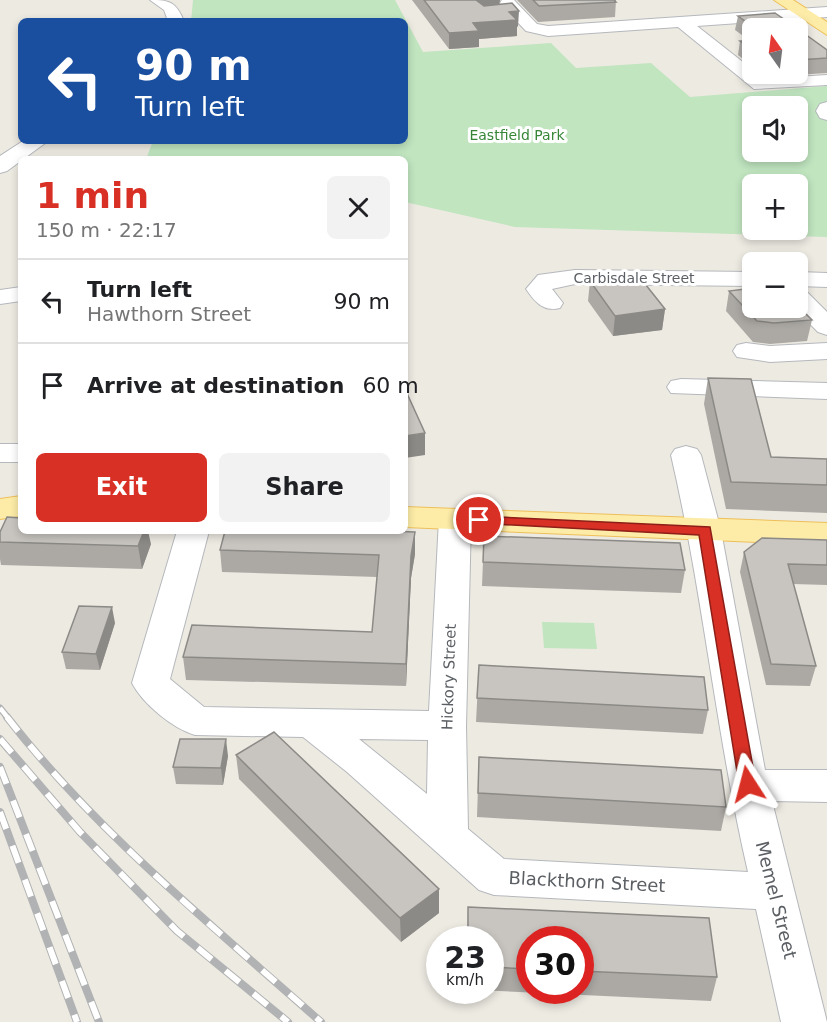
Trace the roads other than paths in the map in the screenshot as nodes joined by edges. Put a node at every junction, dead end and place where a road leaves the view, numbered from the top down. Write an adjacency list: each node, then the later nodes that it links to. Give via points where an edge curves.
1 (158, 0): 7 (street, via 171,8)
2 (782, 0): 4 (main road)
3 (657, 6): 9 (street, via 664,12 625,15)
4 (807, 7): 5 (street); 8 (street, via 720,11); 10 (main road)
5 (827, 11)
6 (494, 13): 9 (street, via 513,7 532,28 540,30)
7 (175, 18)
8 (681, 21): 9 (street); 11 (street, via 760,85)
9 (637, 25)
10 (827, 30)
11 (827, 80)
12 (827, 108): 13 (street)
13 (827, 114)
14 (34, 144): 15 (street)
15 (0, 167)
16 (742, 279): 21 (street, Carbisdale Street, via 547,280 538,289)
17 (808, 279): 18 (street)
18 (827, 280)
19 (18, 294): 20 (street)
20 (0, 297)
21 (551, 303)
22 (808, 307): 23 (street)
23 (827, 327)
24 (746, 351): 25 (street)
25 (827, 351)
26 (681, 387): 27 (street)
27 (827, 391)
28 (0, 453): 29 (street)
29 (18, 453)
30 (686, 455): 35 (street, Memel Street)
31 (18, 506): 32 (main road)
32 (0, 508)
33 (408, 517): 34 (main road)
34 (455, 519): 35 (main road); 39 (street, Hickory Street)
35 (705, 531): 37 (main road); 40 (street, Memel Street)
36 (192, 534): 38 (street, via 150,683 195,721)
37 (827, 534)
38 (310, 723): 39 (street); 42 (street, Blackthorn Street)
39 (447, 726): 42 (street, Hickory Street)
40 (748, 784): 41 (street); 43 (street, Memel Street)
41 (827, 786)
42 (447, 835): 43 (street, Blackthorn Street, via 494,877)
43 (775, 892): 44 (street, Memel Street)
44 (805, 1022)

